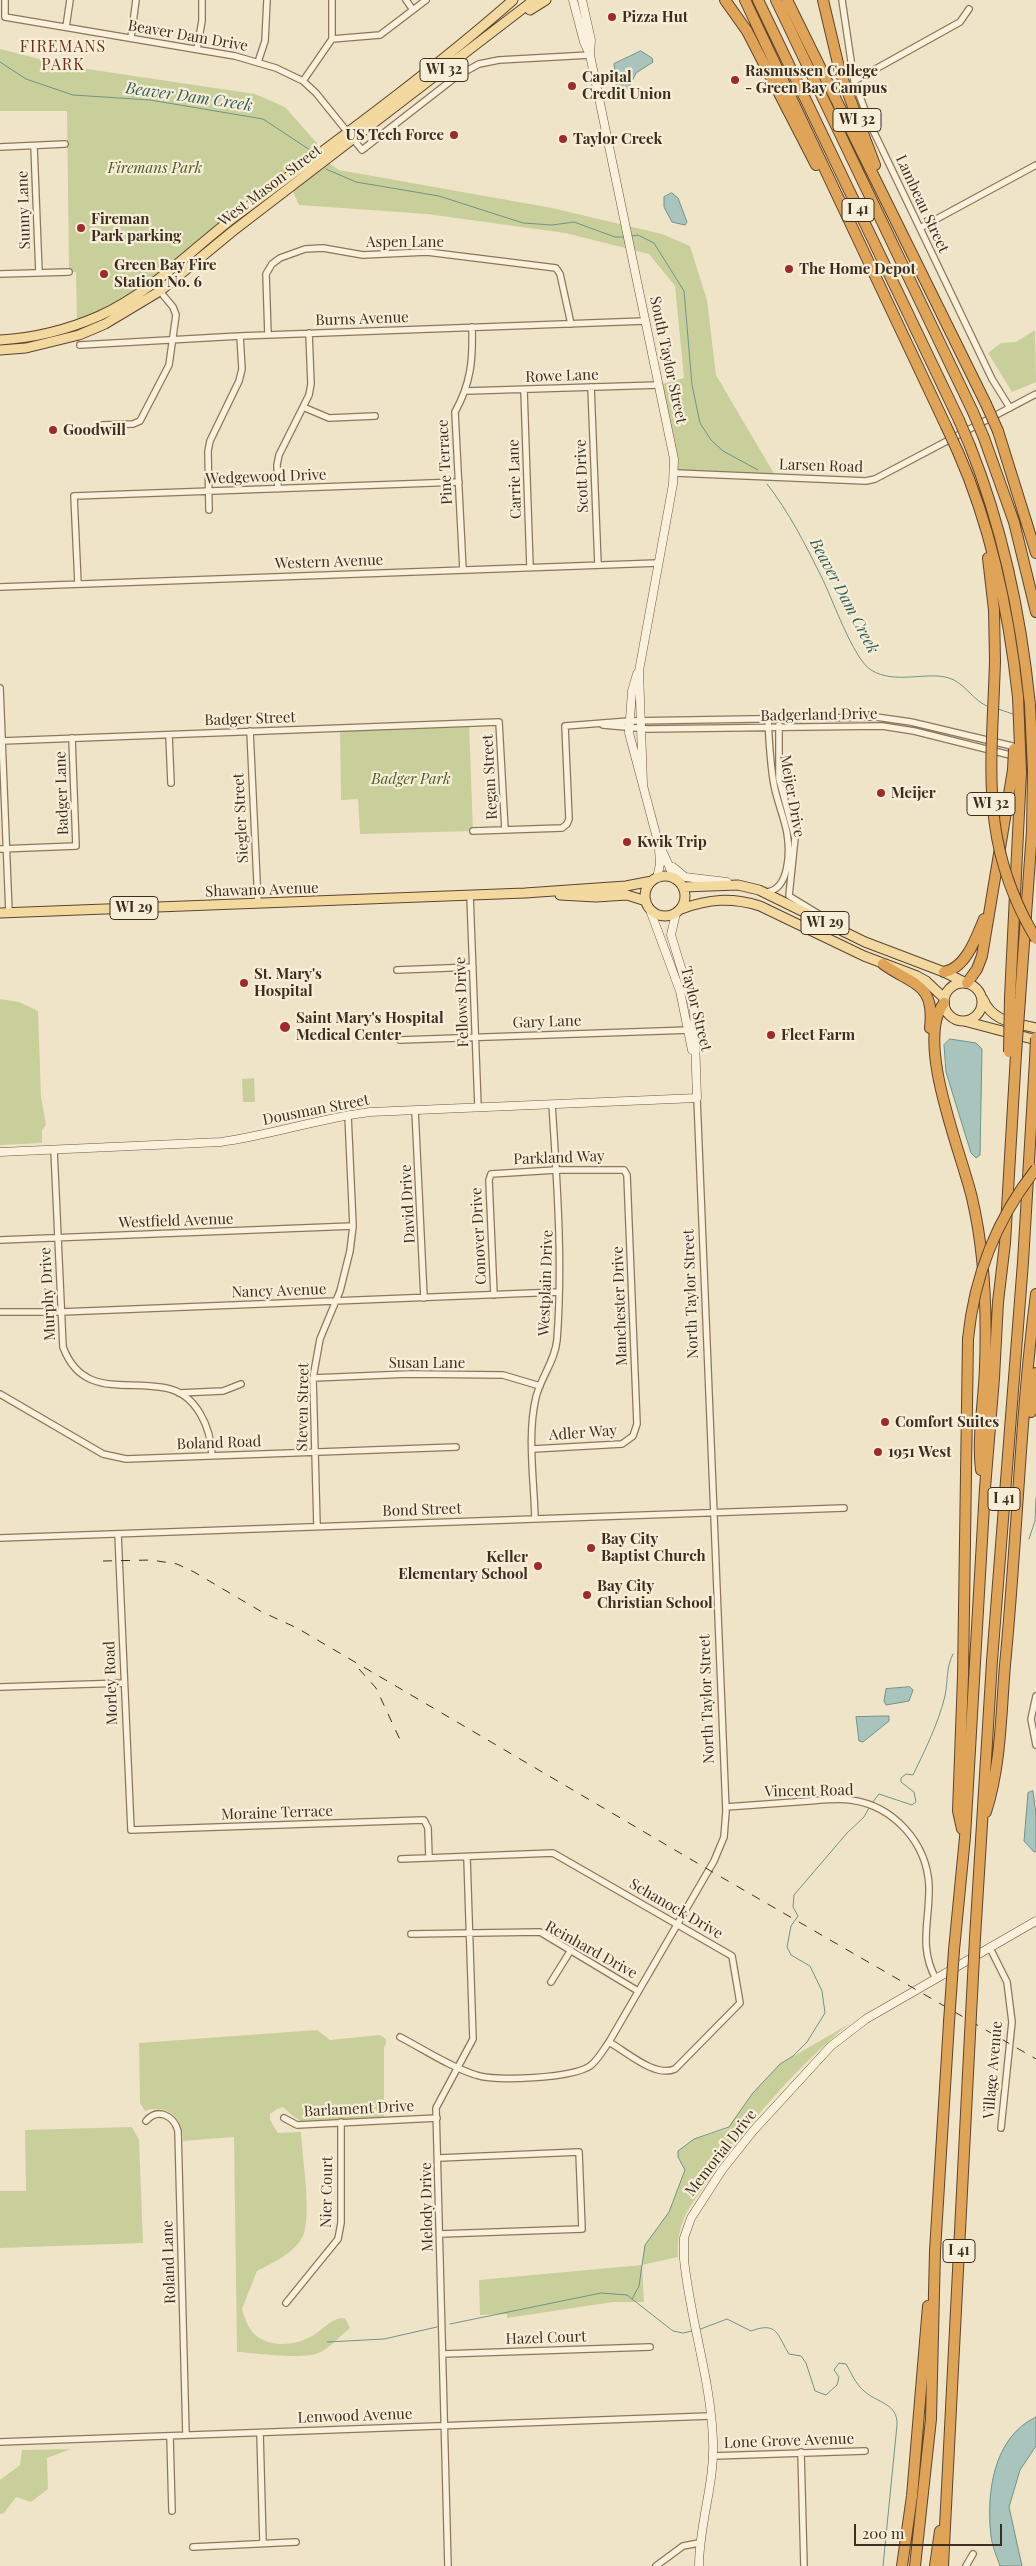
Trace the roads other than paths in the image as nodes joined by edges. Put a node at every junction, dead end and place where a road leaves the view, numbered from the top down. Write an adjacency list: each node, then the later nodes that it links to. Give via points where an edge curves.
1 (5, 0): 24 (street, Beaver Dam Drive, via 6,17)
2 (70, 0): 24 (street)
3 (136, 0): 25 (street)
4 (202, 0): 27 (street)
5 (267, 0): 29 (street, via 265,41)
6 (332, 0): 26 (street)
7 (406, 0): 22 (street)
8 (426, 0): 22 (street)
9 (513, 0): 32 (main road, West Mason Street / WI 32)
10 (534, 0): 23 (main road, West Mason Street / WI 32)
11 (546, 0): 23 (main road)
12 (573, 0): 28 (street, South Taylor Street)
13 (582, 0): 28 (street, South Taylor Street, via 591,40)
14 (725, 0): 39 (highway, via 747,31)
15 (744, 0): 39 (highway)
16 (758, 0): 94 (highway, I 41, bridge, via 959,420 988,494 1019,620)
17 (776, 0): 79 (highway, I 41, bridge, via 973,412 1014,522)
18 (787, 0): 38 (highway)
19 (823, 0): 38 (highway, WI 32, via 840,72)
20 (842, 0): 31 (street, Lambeau Street)
21 (969, 9): 31 (street, via 960,22)
22 (413, 10): 26 (street, via 376,37)
23 (512, 19): 32 (main road, West Mason Street / WI 32)
24 (66, 27): 25 (street, Beaver Dam Drive)
25 (132, 38): 27 (street, Beaver Dam Drive)
26 (332, 38): 30 (street)
27 (197, 49): 29 (street, Beaver Dam Drive)
28 (590, 55): 32 (street, via 490,60 457,76 362,150); 45 (street, South Taylor Street)
29 (258, 62): 30 (street, Beaver Dam Drive)
30 (303, 81): 32 (street, Beaver Dam Drive)
31 (854, 81): 37 (street, Lambeau Street)
32 (350, 136): 43 (main road, West Mason Street / WI 32, via 230,220); 44 (main road, West Mason Street / WI 32)
33 (65, 144): 34 (street)
34 (34, 146): 35 (street); 41 (street, Sunny Lane)
35 (0, 147)
36 (1036, 165): 37 (street)
37 (920, 228): 61 (street, Lambeau Street, via 992,379)
38 (904, 235): 64 (highway, WI 32, bridge)
39 (871, 267): 71 (highway, bridge, via 958,452)
40 (70, 272): 41 (street)
41 (39, 273): 42 (street)
42 (0, 274)
43 (153, 283): 44 (street); 51 (main road, West Mason Street / WI 32, via 128,300 74,326)
44 (160, 291): 52 (street, via 176,315); 54 (main road, West Mason Street / WI 32, via 79,335 26,348)
45 (645, 321): 46 (street, Burns Avenue); 55 (street, South Taylor Street)
46 (571, 324): 47 (street, Burns Avenue); 49 (street, Aspen Lane, via 556,268 427,252 363,255 314,248 280,258 266,274)
47 (472, 327): 48 (street, Burns Avenue); 58 (street, Pine Terrace, via 473,357)
48 (309, 333): 49 (street, Burns Avenue); 60 (street, via 311,384)
49 (268, 335): 50 (street, Burns Avenue)
50 (240, 336): 52 (street, Burns Avenue); 68 (street, via 242,369 239,381 210,440)
51 (0, 340)
52 (171, 340): 53 (street, Burns Avenue); 63 (street, via 169,365 142,418 133,424)
53 (80, 345)
54 (0, 350)
55 (659, 385): 56 (street, Rowe Lane); 65 (street, South Taylor Street)
56 (591, 387): 57 (street, Rowe Lane); 74 (street, Scott Drive)
57 (524, 390): 58 (street, Rowe Lane); 75 (street, Carrie Lane)
58 (466, 391): 66 (street, Pine Terrace, via 455,412)
59 (1036, 394): 61 (street, Larsen Road)
60 (303, 407): 62 (street, via 329,418); 67 (street, via 279,455)
61 (1010, 408): 65 (street, Larsen Road, via 875,479)
62 (375, 416)
63 (102, 425)
64 (998, 431): 70 (highway, WI 32); 72 (highway)
65 (675, 473): 73 (street, South Taylor Street)
66 (458, 482): 67 (street, Wedgewood Drive); 76 (street, Pine Terrace)
67 (278, 489): 68 (street, Wedgewood Drive)
68 (209, 491): 69 (street); 77 (street, Wedgewood Drive, via 74,496)
69 (209, 510)
70 (1036, 528)
71 (986, 530): 95 (highway, bridge, via 1001,588 1013,660); 115 (highway, WI 32, bridge, via 994,610 992,808 1009,884)
72 (1036, 554)
73 (658, 563): 74 (street, Western Avenue); 80 (street, South Taylor Street)
74 (598, 565): 75 (street, Western Avenue)
75 (530, 567): 76 (street, Western Avenue)
76 (463, 570): 77 (street, Western Avenue)
77 (78, 584): 78 (street, Western Avenue)
78 (0, 587)
79 (1036, 612)
80 (639, 671): 85 (street, South Taylor Street, via 633,684); 86 (street, South Taylor Street)
81 (0, 688): 92 (street)
82 (768, 719): 83 (street, Badgerland Drive); 86 (street, Badgerland Drive); 88 (street, Meijer Drive)
83 (779, 719): 87 (street, Meijer Drive); 93 (street, Badgerland Drive, via 885,718)
84 (499, 722): 89 (street, Badger Street); 98 (street, Regan Street)
85 (629, 724): 86 (street, Badgerland Drive); 97 (street, South Taylor Street); 98 (street, via 565,726 567,824 562,828)
86 (640, 725): 88 (street, Badgerland Drive); 97 (street, South Taylor Street)
87 (779, 728): 88 (street, Badgerland Drive); 94 (street, Badgerland Drive, via 882,726 914,731); 114 (street, Meijer Drive, via 780,779 795,838 789,896)
88 (768, 729): 106 (street, Meijer Drive, via 773,781 788,846 782,882 773,890)
89 (250, 732): 90 (street, Badger Street); 109 (street, Siegler Street)
90 (169, 734): 91 (street, Badger Street); 96 (street)
91 (72, 738): 92 (street, Badger Street); 101 (street, Badger Lane, via 76,846)
92 (2, 741): 101 (street)
93 (1036, 752)
94 (1035, 766): 122 (highway, I 41, via 1032,831)
95 (1017, 771): 111 (highway); 122 (highway)
96 (171, 783)
97 (643, 784): 100 (street, South Taylor Street)
98 (505, 830): 99 (street)
99 (473, 832)
100 (658, 842): 102 (street, South Taylor Street); 104 (street, South Taylor Street, via 660,864)
101 (3, 849): 113 (street)
102 (664, 855): 103 (street, South Taylor Street); 106 (street, via 684,877 746,884)
103 (675, 879): 104 (main road, WI 29, via 663,876); 105 (main road)
104 (654, 880): 107 (main road, Shawano Avenue / WI 29, via 626,886); 110 (main road, via 646,891)
105 (683, 887): 106 (main road, WI 29, via 738,885); 112 (main road, via 685,898)
106 (761, 891): 114 (main road, WI 29)
107 (525, 893): 108 (main road, Shawano Avenue / WI 29); 110 (main road, Shawano Avenue / WI 29, via 596,897 627,895)
108 (470, 895): 109 (main road, Shawano Avenue / WI 29); 117 (street, Fellows Drive)
109 (258, 903): 113 (main road, Shawano Avenue / WI 29)
110 (648, 905): 112 (main road, WI 29, via 662,916); 126 (street, Taylor Street)
111 (991, 905): 119 (highway, via 967,954 954,969); 120 (highway, via 982,956 977,969)
112 (678, 911): 116 (main road, WI 29, via 707,900 742,900 772,910); 126 (street, Taylor Street, via 671,935 692,999)
113 (5, 913)
114 (854, 936): 119 (main road, WI 29)
115 (1036, 939)
116 (882, 964): 123 (main road, WI 29, via 926,980); 131 (highway, via 927,994 931,1003 930,1038)
117 (473, 967): 118 (street); 127 (street, Fellows Drive)
118 (397, 970)
119 (944, 972): 120 (main road, WI 29)
120 (965, 983): 121 (main road, via 978,989); 123 (main road, via 949,988)
121 (981, 995): 124 (main road, via 979,1012); 125 (main road, via 986,1008 997,1018)
122 (1015, 998): 167 (highway, I 41, bridge, via 1004,1243)
123 (944, 1001): 124 (main road, via 948,1014); 131 (highway, via 938,1018)
124 (963, 1021): 128 (main road)
125 (1036, 1028)
126 (692, 1030): 127 (street, Gary Lane); 130 (street, Taylor Street)
127 (476, 1037): 129 (street, Gary Lane); 135 (street, Fellows Drive)
128 (1036, 1039): 138 (highway, I 41, bridge)
129 (400, 1040)
130 (695, 1062): 133 (street, North Taylor Street)
131 (935, 1062): 167 (highway, via 972,1198 982,1256 986,1340 981,1462)
132 (1036, 1093): 138 (highway)
133 (697, 1098): 134 (street, Dousman Street); 169 (street, North Taylor Street)
134 (552, 1104): 135 (street, Dousman Street); 142 (street, Westplain Drive)
135 (478, 1107): 136 (street, Dousman Street)
136 (416, 1110): 137 (street, Dousman Street); 151 (street, David Drive)
137 (348, 1115): 139 (street, Dousman Street, via 221,1142); 145 (street, Steven Street)
138 (1030, 1142): 179 (highway, I 41)
139 (54, 1150): 140 (street, Dousman Street); 146 (street, Murphy Drive)
140 (0, 1152)
141 (1036, 1169): 181 (highway, bridge, via 1010,1206 990,1248 976,1288 968,1339 958,1811)
142 (556, 1170): 143 (street, Parkland Way, via 616,1169 624,1170); 144 (street, Parkland Way, via 495,1173); 148 (street, Westplain Drive, via 560,1217)
143 (627, 1175): 161 (street, Manchester Drive, via 637,1424)
144 (490, 1176): 150 (street, Conover Drive)
145 (353, 1226): 146 (street, Westfield Avenue); 152 (street, Steven Street, via 348,1266)
146 (58, 1238): 147 (street, Westfield Avenue); 154 (street, Murphy Drive)
147 (0, 1240)
148 (558, 1292): 150 (street, Nancy Avenue); 158 (street, Westplain Drive, via 557,1342)
149 (1036, 1294): 166 (highway)
150 (494, 1295): 151 (street, Nancy Avenue)
151 (424, 1298): 152 (street, Nancy Avenue)
152 (336, 1302): 154 (street, Nancy Avenue); 156 (street, Steven Street, via 320,1339)
153 (0, 1312): 154 (street, Nancy Avenue)
154 (61, 1312): 159 (street, Murphy Drive, via 63,1347 68,1362 78,1372 104,1384 166,1388)
155 (1036, 1373): 166 (highway, via 1024,1466)
156 (313, 1378): 158 (street, Susan Lane, via 504,1375); 164 (street, Steven Street)
157 (241, 1384): 159 (street, via 223,1391)
158 (540, 1386): 163 (street, Westplain Drive, via 533,1415)
159 (179, 1393): 165 (street, Murphy Drive, via 200,1412 208,1427)
160 (0, 1394): 165 (street, Boland Road, via 103,1454 126,1459)
161 (633, 1436): 163 (street, Adler Way, via 622,1444)
162 (456, 1447): 164 (street, Boland Road)
163 (533, 1449): 170 (street, Westplain Drive)
164 (315, 1452): 165 (street, Boland Road); 171 (street, Steven Street)
165 (212, 1456)
166 (1018, 1479): 179 (highway, via 997,1754 993,1792)
167 (985, 1488): 181 (highway, I 41)
168 (844, 1508): 169 (street, Bond Street)
169 (714, 1512): 170 (street, Bond Street); 178 (street, North Taylor Street)
170 (535, 1519): 171 (street, Bond Street)
171 (317, 1526): 172 (street, Bond Street)
172 (118, 1534): 173 (street, Bond Street); 174 (street, Morley Road)
173 (0, 1538)
174 (124, 1682): 175 (street); 180 (street, Morley Road)
175 (0, 1687)
176 (1036, 1696): 177 (street, via 1031,1718)
177 (1036, 1745)
178 (726, 1807): 186 (street, North Taylor Street, via 720,1848); 191 (street, Vincent Road, via 841,1800 871,1805 890,1815 904,1827 924,1859 929,1889 926,1954)
179 (982, 1824): 217 (highway, I 41, bridge)
180 (131, 1830): 182 (street, Moraine Terrace, via 424,1820 428,1828)
181 (965, 1837): 204 (highway, I 41, bridge, via 954,1950)
182 (429, 1858): 183 (street, Schanock Drive); 184 (street, Schanock Drive)
183 (467, 1858): 186 (street, Schanock Drive, via 553,1853); 187 (street, Melody Drive)
184 (401, 1859)
185 (1036, 1921): 189 (street, Memorial Drive)
186 (677, 1924): 193 (street, North Taylor Street); 195 (street, Schanock Drive, via 732,1956 740,2003 675,2069 667,2073)
187 (469, 1933): 188 (street, Reinhard Drive); 190 (street, Reinhard Drive, via 540,1932); 196 (street, Melody Drive, via 473,2039)
188 (411, 1934)
189 (990, 1948): 191 (street, Memorial Drive); 201 (street, Village Avenue, via 1007,1982 1012,2027)
190 (571, 1950): 192 (street); 193 (street, Reinhard Drive)
191 (936, 1979): 208 (street, Memorial Drive, via 866,2019 834,2043 753,2131 692,2214 684,2238 684,2263)
192 (551, 1982)
193 (638, 1991): 195 (street, North Taylor Street)
194 (400, 2037): 196 (street, North Taylor Street)
195 (609, 2042): 196 (street, North Taylor Street, via 591,2065 572,2074 486,2078)
196 (459, 2068): 198 (street, Melody Drive, via 438,2100)
197 (284, 2118): 200 (street, Barlament Drive, via 294,2125)
198 (437, 2118): 200 (street, Barlament Drive); 202 (street, Melody Drive)
199 (146, 2121): 211 (street, Roland Lane, via 163,2114 171,2118 178,2131)
200 (340, 2122): 205 (street, Nier Court, via 341,2223 338,2239)
201 (1001, 2128)
202 (439, 2158): 203 (street, Melody Drive); 203 (street, via 579,2152 582,2229)
203 (440, 2234): 207 (street, Melody Drive)
204 (935, 2251): 224 (highway, via 912,2496); 229 (highway, I 41, via 931,2419)
205 (286, 2304)
206 (650, 2347): 207 (street, Hazel Court)
207 (443, 2354): 209 (street, Melody Drive)
208 (710, 2416): 209 (street, Lenwood Avenue); 216 (street, Memorial Drive)
209 (444, 2425): 210 (street, Lenwood Avenue); 225 (street, Melody Drive)
210 (260, 2432): 211 (street, Lenwood Avenue); 220 (street)
211 (186, 2435): 212 (street, Lenwood Avenue)
212 (170, 2436): 213 (street, Lenwood Avenue); 218 (street)
213 (0, 2442)
214 (865, 2451): 215 (street, Lone Grove Avenue)
215 (801, 2452): 216 (street, Lone Grove Avenue); 228 (street)
216 (713, 2456): 221 (street, Memorial Drive)
217 (948, 2468): 230 (highway, I 41); 231 (highway)
218 (172, 2511)
219 (296, 2542): 220 (street)
220 (263, 2543): 222 (street)
221 (699, 2543): 226 (street, via 683,2546); 227 (street, Memorial Drive)
222 (193, 2547)
223 (973, 2554): 232 (street)
224 (902, 2565)
225 (448, 2566)
226 (656, 2566)
227 (699, 2566)
228 (804, 2566)
229 (915, 2566)
230 (935, 2566)
231 (943, 2566)
232 (966, 2566)

